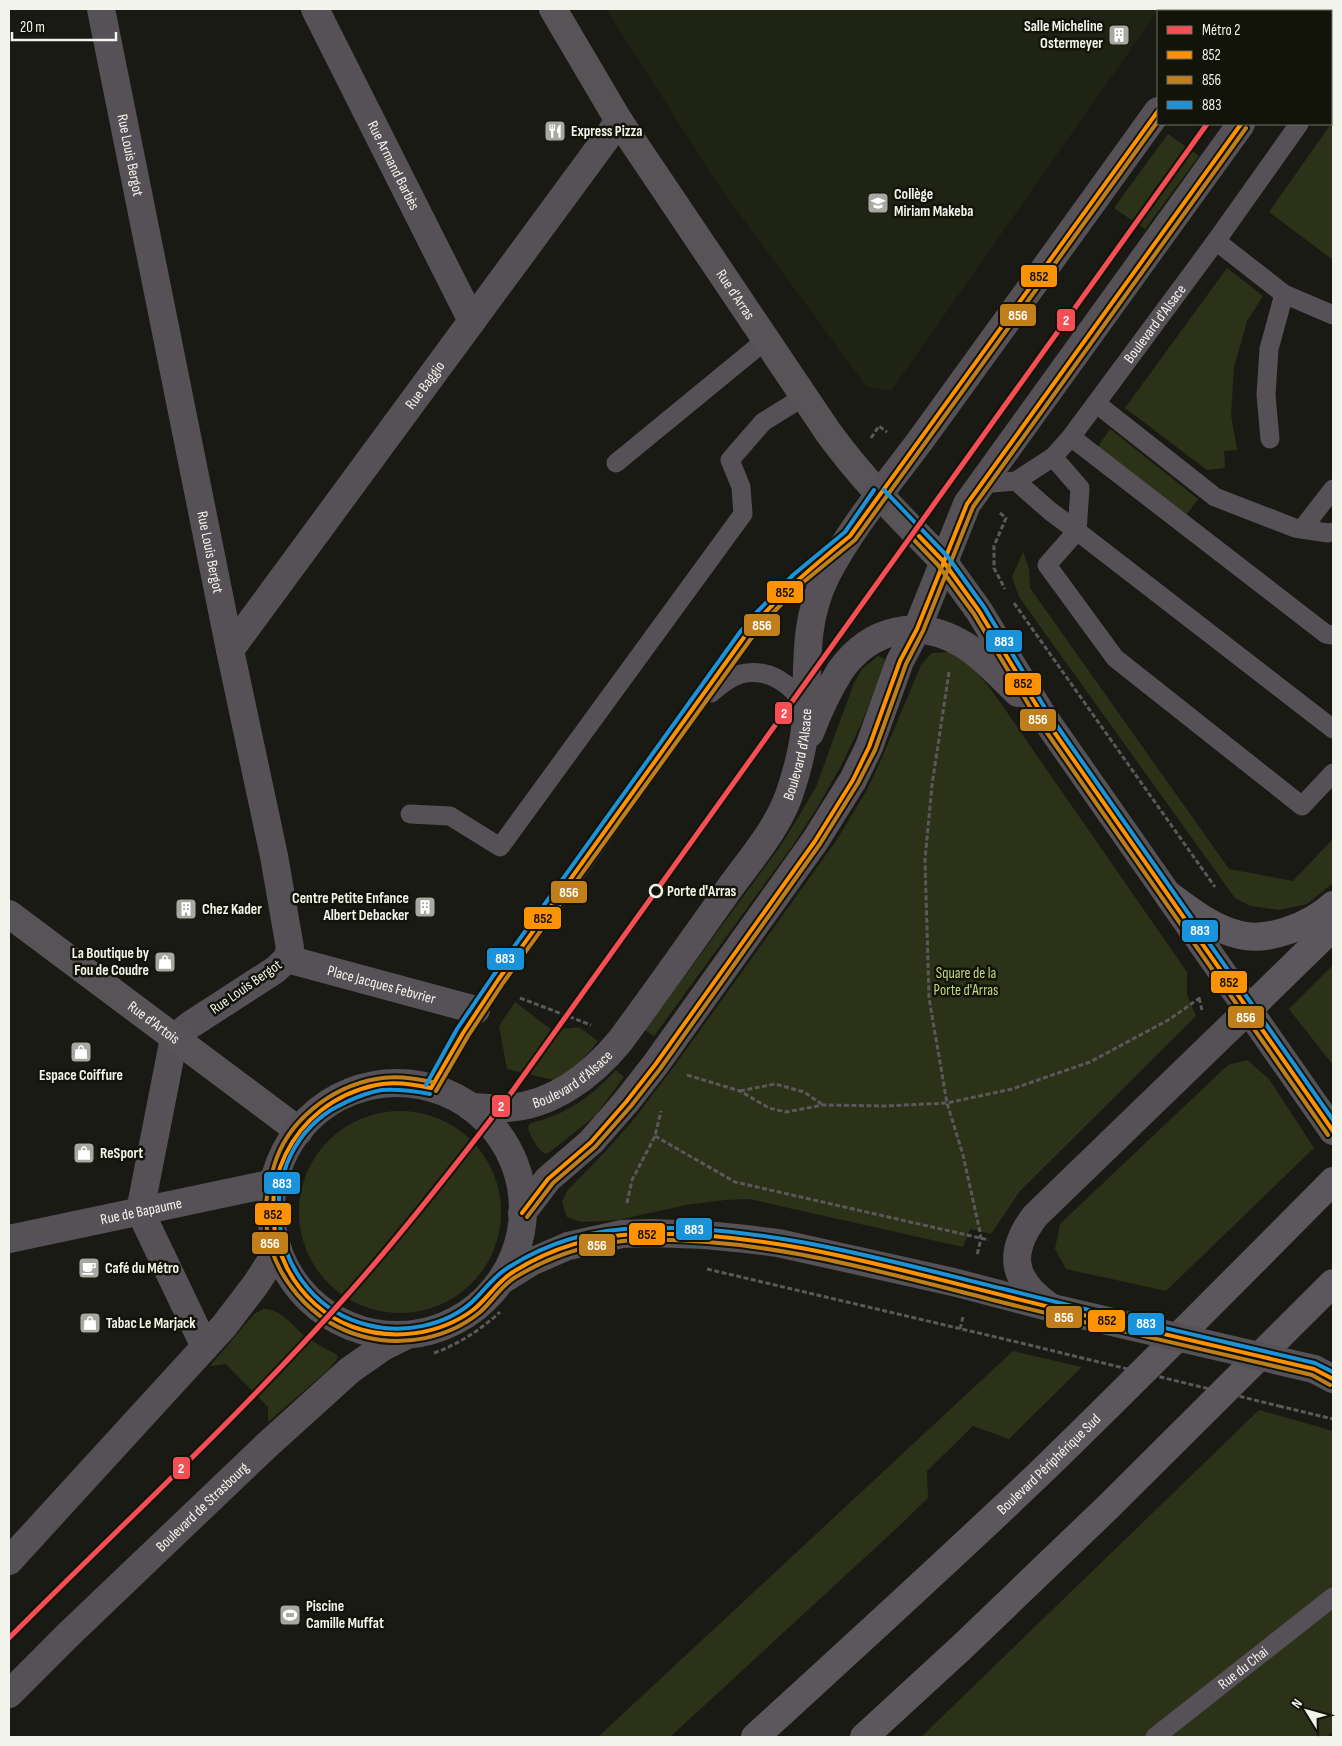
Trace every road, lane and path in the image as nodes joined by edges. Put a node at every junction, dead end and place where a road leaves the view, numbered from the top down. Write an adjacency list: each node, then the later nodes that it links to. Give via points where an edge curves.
1 (101, 9): 33 (main road, Rue Louis Bergot)
2 (315, 9): 11 (main road, Rue Armand Barbès)
3 (552, 9): 5 (street, Rue d'Arras)
4 (1157, 112): 22 (main road, Boulevard d'Alsace)
5 (619, 121): 11 (main road, Rue Baggio); 12 (street, Rue d'Arras)
6 (1240, 125): 20 (main road)
7 (1298, 125): 8 (lane, Boulevard d'Alsace)
8 (1216, 241): 9 (lane); 14 (lane, Boulevard d'Alsace)
9 (1284, 294): 10 (lane); 16 (lane, via 1269,349 1266,395)
10 (1333, 316)
11 (472, 321): 33 (main road, Rue Baggio)
12 (767, 339): 13 (street, Rue d'Arras); 18 (lane)
13 (805, 396): 22 (street, Rue d'Arras, via 840,448); 41 (lane, via 763,422 730,460 741,487 743,514 500,847 450,816)
14 (1097, 404): 15 (lane, Boulevard d'Alsace); 24 (lane, via 1215,497)
15 (1071, 437): 17 (lane, Boulevard d'Alsace); 32 (lane, via 1326,634)
16 (1270, 439)
17 (1053, 457): 19 (lane, Boulevard d'Alsace); 25 (lane, via 1080,488)
18 (616, 463)
19 (1016, 481): 20 (lane, Boulevard d'Alsace); 25 (lane)
20 (980, 484): 28 (main road, via 967,504)
21 (1333, 489): 24 (lane)
22 (879, 494): 27 (main road, Boulevard d'Alsace); 28 (street, Rue d'Arras)
23 (1006, 518): 29 (path, via 994,546 994,568)
24 (1302, 529): 26 (lane)
25 (1077, 531): 38 (lane); 40 (lane, via 1048,565 1115,658 1302,806)
26 (1333, 532)
27 (850, 536): 35 (lane, via 797,579 760,617); 36 (main road, Boulevard d'Alsace, via 826,575 811,617)
28 (943, 561): 31 (main road); 37 (main road)
29 (1007, 592)
30 (1012, 600): 42 (path)
31 (917, 629): 37 (main road, via 943,635 964,645); 39 (main road, via 894,631 878,638 857,652 840,671); 67 (main road, via 900,661 861,764 815,841 626,1102 591,1142 548,1180)
32 (1333, 634)
33 (230, 650): 47 (main road, Rue Louis Bergot, via 288,928 290,948)
34 (949, 666): 57 (path, via 925,860 928,998)
35 (696, 706): 36 (lane, via 730,679 751,673 780,680 795,691); 49 (lane)
36 (806, 708): 39 (main road, Boulevard d'Alsace)
37 (1043, 716): 43 (main road)
38 (1333, 728)
39 (798, 767): 59 (main road, Boulevard d'Alsace, via 788,800 774,824 608,1056 576,1083 545,1098 507,1108)
40 (1333, 772)
41 (410, 814)
42 (1217, 891)
43 (1169, 895): 44 (highway, via 1215,926 1242,936 1295,928); 50 (main road)
44 (1333, 905)
45 (9, 914): 52 (street, Rue d'Artois)
46 (1333, 927): 50 (highway)
47 (287, 959): 49 (main road, Place Jacques Febvrier); 52 (main road, Rue Louis Bergot)
48 (1199, 998): 57 (path, via 1170,1019 1090,1062 1012,1089)
49 (476, 1010): 51 (path, via 522,998); 54 (lane)
50 (1248, 1010): 61 (main road); 73 (main road, via 1026,1227 1017,1253 1018,1268 1029,1289)
51 (599, 1029)
52 (174, 1038): 60 (street, Rue d'Artois); 65 (main road)
53 (684, 1074): 55 (path)
54 (431, 1088): 59 (main road, via 452,1095); 60 (main road, via 394,1084 358,1090 332,1102)
55 (740, 1091): 58 (path, via 769,1108 786,1112); 58 (path, via 775,1084 804,1092)
56 (664, 1102): 62 (path)
57 (946, 1103): 58 (path); 62 (path, via 963,1155 981,1239 735,1182)
58 (823, 1105)
59 (471, 1107): 67 (main road, via 491,1125 510,1155 521,1189)
60 (299, 1131): 64 (main road, via 284,1155)
61 (1333, 1131)
62 (655, 1136): 66 (path, via 632,1180)
63 (1333, 1181): 81 (highway, Boulevard Périphérique Sud, via 1037,1475)
64 (274, 1182): 65 (main road, Rue de Bapaume); 69 (main road, via 272,1228)
65 (140, 1211): 68 (main road, Rue de Bapaume); 75 (main road)
66 (625, 1212)
67 (522, 1213): 71 (main road, via 516,1249)
68 (9, 1238)
69 (278, 1250): 74 (main road, via 298,1287 328,1315 366,1331); 75 (main road, via 241,1304)
70 (705, 1269): 77 (path, bridge)
71 (500, 1281): 73 (main road, via 531,1262 568,1246 622,1234 705,1235 778,1244 953,1282); 74 (main road, via 482,1302 460,1318 434,1329)
72 (1333, 1283): 82 (highway, via 1109,1506)
73 (1052, 1308): 76 (main road, bridge)
74 (407, 1334): 80 (main road, Boulevard de Strasbourg, via 350,1370 273,1439)
75 (205, 1347): 78 (main road)
76 (1327, 1371)
77 (1333, 1419)
78 (9, 1561)
79 (1333, 1597): 83 (lane, Rue du Chai)
80 (9, 1694)
81 (756, 1737)
82 (864, 1737)
83 (1155, 1737)

